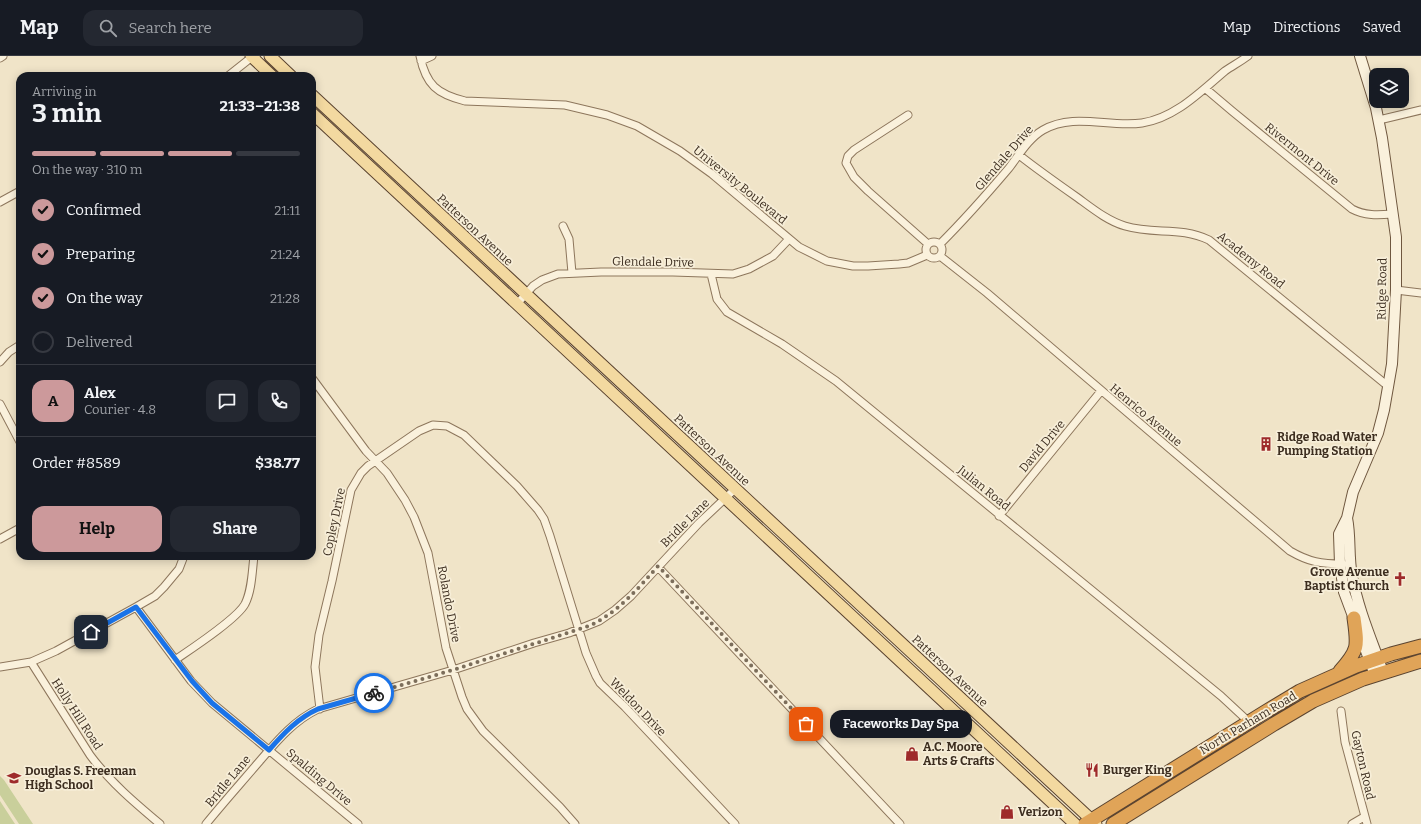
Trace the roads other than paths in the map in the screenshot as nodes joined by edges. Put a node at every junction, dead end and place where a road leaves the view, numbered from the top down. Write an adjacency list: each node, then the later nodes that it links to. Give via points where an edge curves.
1 (3, 56): 7 (street)
2 (253, 56): 9 (street); 10 (main road)
3 (270, 56): 11 (main road)
4 (432, 56): 8 (street)
5 (1248, 56): 12 (street, Glendale Drive)
6 (1360, 56): 17 (street, Ridge Road)
7 (0, 58)
8 (420, 59): 23 (street, University Boulevard, via 436,90 450,97 465,101 565,105 607,115 637,126 680,151 712,174)
9 (233, 72)
10 (268, 72)
11 (287, 72)
12 (1206, 89): 18 (street, Glendale Drive, via 1173,112 1153,120 1130,124 1073,121 1058,124 1035,136); 21 (street, Rivermont Drive, via 1352,209 1370,215)
13 (316, 99): 32 (main road, Patterson Avenue)
14 (1421, 110): 17 (street)
15 (908, 115): 24 (street, via 854,150 846,160 848,169 854,177)
16 (316, 117): 33 (main road)
17 (1379, 120): 21 (street, Ridge Road)
18 (1019, 155): 25 (street, Glendale Drive, via 970,214); 37 (street, Academy Road, via 1116,223 1137,229 1190,232 1209,240)
19 (16, 193): 20 (street)
20 (0, 202)
21 (1393, 214): 30 (street, Ridge Road)
22 (563, 226): 28 (street, via 569,239)
23 (789, 239): 26 (street, University Boulevard, via 811,254 837,264 853,266 908,263); 29 (street, Glendale Drive, via 777,253 749,269 733,274)
24 (928, 244): 25 (street); 26 (street, via 925,249)
25 (940, 244): 27 (street, via 943,250)
26 (927, 255): 27 (street, via 934,259)
27 (940, 256): 38 (street, Henrico Avenue)
28 (572, 273): 29 (street, Glendale Drive); 32 (street, Glendale Drive, via 558,274 542,280)
29 (711, 274): 45 (street, Julian Road, via 717,299 727,312 782,344 836,381)
30 (1396, 290): 31 (street); 37 (street, Ridge Road)
31 (1421, 293)
32 (526, 294): 33 (street, Glendale Drive); 43 (main road, Patterson Avenue)
33 (517, 304): 44 (main road)
34 (16, 348): 35 (street)
35 (0, 362)
36 (316, 383): 41 (street, Rolando Drive)
37 (1389, 386): 50 (street, Ridge Road, via 1378,433 1353,492 1347,518 1339,534)
38 (1101, 391): 45 (street, David Drive); 50 (street, Henrico Avenue, via 1290,551 1314,562)
39 (0, 404): 40 (street)
40 (16, 434)
41 (376, 461): 42 (street, Copley Drive, via 419,430 438,425 447,426 464,435); 61 (street, Rolando Drive, via 405,500 421,531); 65 (street, Copley Drive, via 365,470 351,490 316,653)
42 (491, 461): 54 (street, Weldon Drive, via 534,504 544,519)
43 (735, 489): 44 (street, Bridle Lane); 71 (main road, Patterson Avenue)
44 (726, 498): 51 (street, Bridle Lane); 78 (main road)
45 (999, 516): 67 (street, Julian Road, via 1221,696)
46 (16, 530): 47 (street)
47 (0, 539)
48 (182, 560): 52 (street, via 164,587 155,596)
49 (253, 560): 56 (street, via 249,592 244,606 195,647)
50 (1345, 564): 53 (street, Ridge Road, via 1344,592); 57 (street, Ridge Road, via 1355,588)
51 (658, 566): 54 (street, Bridle Lane, via 615,610 599,621); 77 (street)
52 (136, 607): 56 (street, Spalding Drive); 59 (street)
53 (1354, 618): 57 (street, Ridge Road); 62 (highway, via 1356,647 1350,660)
54 (578, 630): 61 (street, Bridle Lane); 76 (street, Weldon Drive, via 600,683)
55 (1421, 646): 57 (highway, North Parham Road)
56 (175, 660): 69 (street, Spalding Drive, via 212,703)
57 (1374, 660): 62 (highway, North Parham Road); 63 (street, Ridge Road)
58 (1421, 661): 63 (highway, North Parham Road)
59 (31, 662): 60 (street); 72 (street, Holly Hill Road, via 100,768 116,786)
60 (0, 666)
61 (453, 670): 65 (street, Bridle Lane); 75 (street, Rolando Drive, via 462,697 476,723)
62 (1338, 673): 64 (highway, North Parham Road)
63 (1379, 673): 68 (highway, North Parham Road, via 1326,695)
64 (1287, 699): 67 (highway, North Parham Road); 68 (highway, via 1281,708 1263,719)
65 (320, 709): 69 (street, Bridle Lane, via 298,720)
66 (1341, 711): 70 (street, Gayton Road, via 1345,742)
67 (1249, 722): 71 (highway, North Parham Road)
68 (1264, 729): 79 (highway, North Parham Road)
69 (269, 750): 73 (street, Bridle Lane); 74 (street, Spalding Drive)
70 (1366, 820): 80 (street)
71 (1091, 823)
72 (160, 824)
73 (206, 824)
74 (358, 824)
75 (575, 824)
76 (735, 824)
77 (900, 824)
78 (1075, 824)
79 (1113, 824)
80 (1352, 824)

